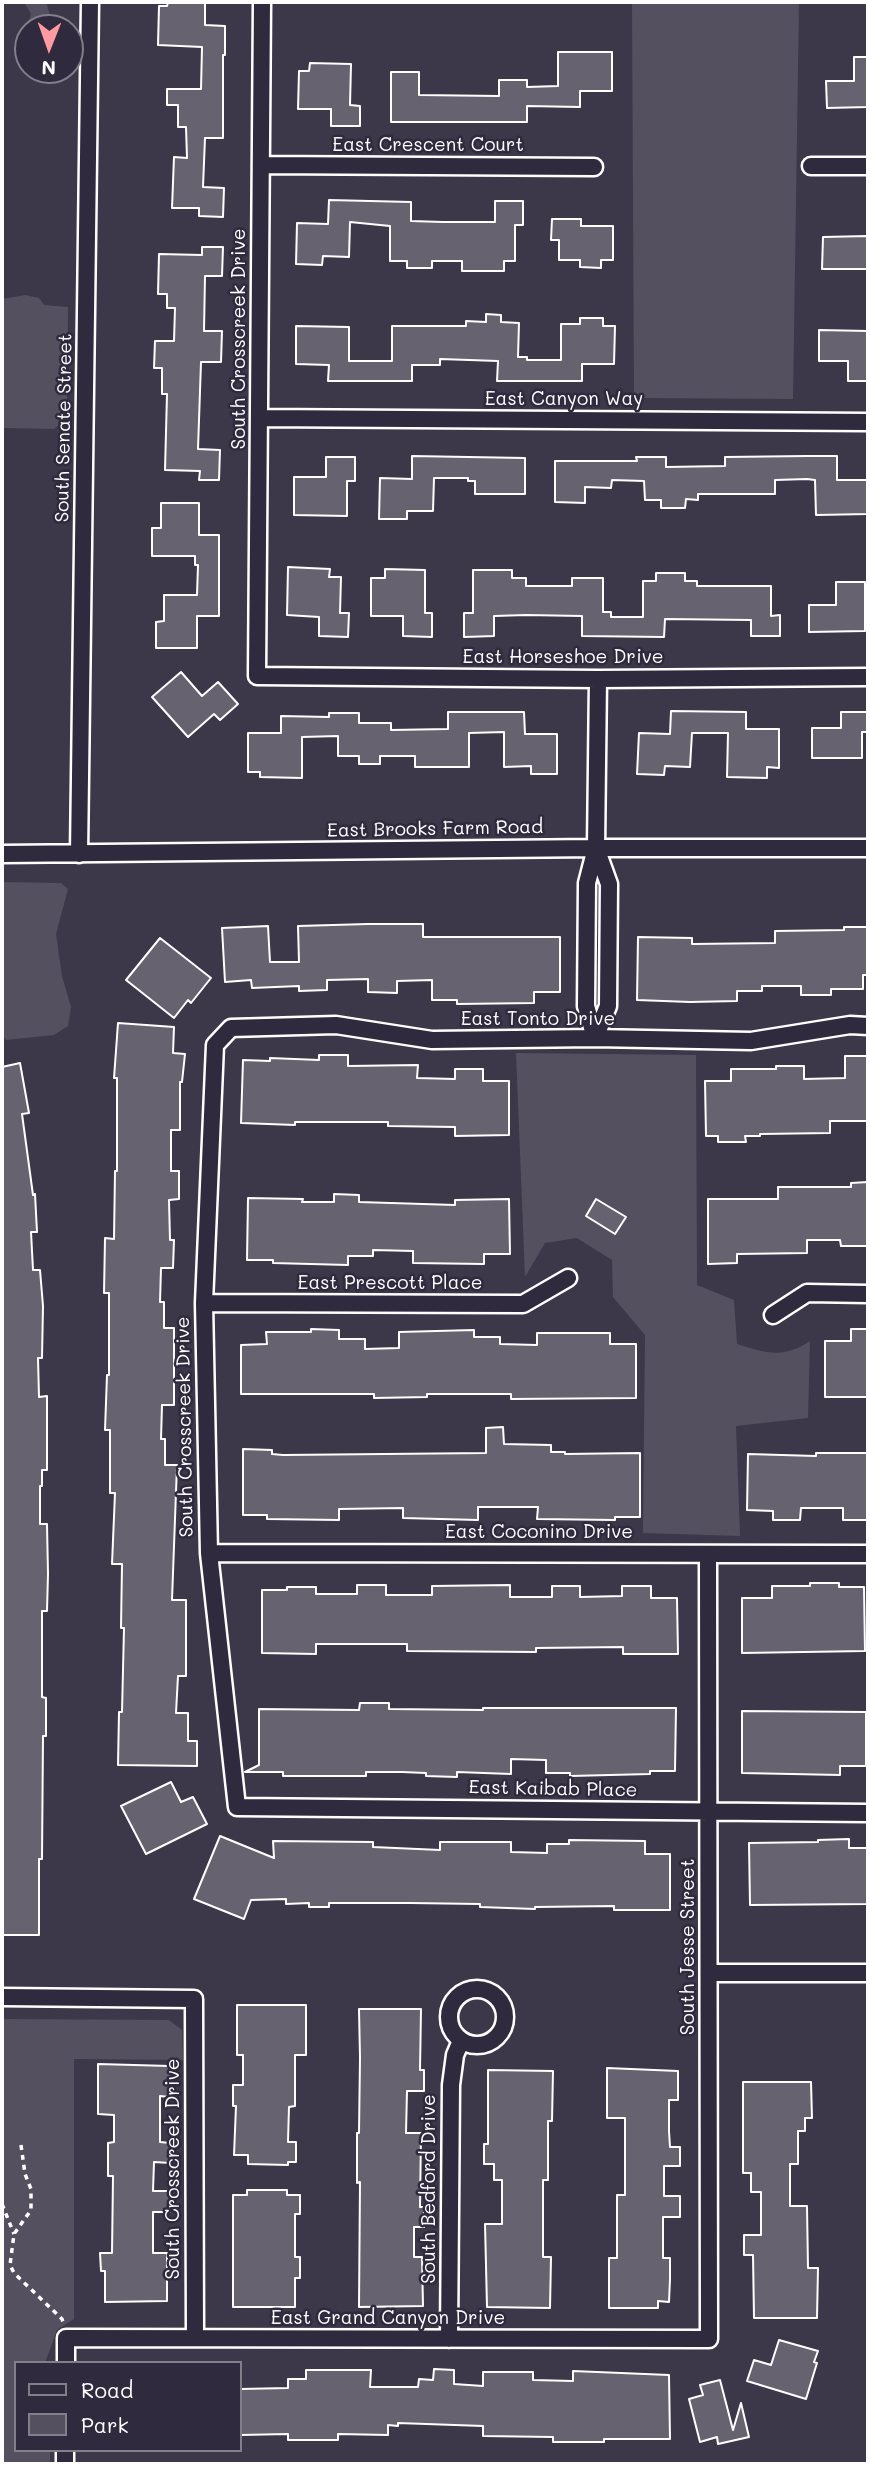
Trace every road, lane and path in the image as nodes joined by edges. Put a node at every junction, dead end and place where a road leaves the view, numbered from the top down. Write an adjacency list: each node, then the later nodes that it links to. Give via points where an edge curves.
1 (90, 2): 15 (street, South Senate Street)
2 (262, 2): 3 (street, South Crosscreek Drive)
3 (261, 165): 6 (street, East Crescent Court); 7 (street, South Crosscreek Drive)
4 (811, 166): 5 (street)
5 (868, 166)
6 (594, 167)
7 (259, 418): 8 (street, East Canyon Way); 9 (street, South Crosscreek Drive)
8 (868, 422)
9 (257, 676): 11 (street, East Horseshoe Drive)
10 (868, 677): 11 (street, East Horseshoe Drive)
11 (598, 679): 12 (street)
12 (596, 848): 13 (street, East Brooks Farm Road); 15 (street, East Brooks Farm Road); 17 (street, via 609,884 608,1006)
13 (868, 848)
14 (2, 854): 15 (street, East Brooks Farm Road)
15 (79, 854)
16 (868, 1026): 17 (street, East Tonto Drive, via 751,1041)
17 (595, 1038): 18 (street, East Tonto Drive, via 432,1040 336,1025 231,1028)
18 (215, 1045): 21 (street, South Crosscreek Drive)
19 (568, 1278): 21 (street, East Prescott Place, via 523,1304)
20 (868, 1294): 22 (street, via 807,1293)
21 (204, 1303): 23 (street, South Crosscreek Drive)
22 (773, 1315)
23 (209, 1553): 24 (street, East Coconino Drive); 26 (street, South Crosscreek Drive)
24 (708, 1554): 25 (street, East Coconino Drive); 27 (street, South Jesse Street)
25 (868, 1554)
26 (237, 1807): 27 (street, East Kaibab Place)
27 (709, 1812): 28 (street, East Kaibab Place); 29 (street, South Jesse Street)
28 (868, 1813)
29 (709, 1973): 30 (street); 39 (street, South Jesse Street)
30 (868, 1973)
31 (2, 1997): 37 (street, South Crosscreek Drive, via 194,1999)
32 (461, 2041): 38 (street, South Bedford Drive, via 451,2085)
33 (21, 2145): 35 (path, via 31,2210)
34 (2, 2204): 35 (path)
35 (14, 2234): 36 (path, via 10,2265 14,2273 62,2319)
36 (66, 2338): 37 (street, East Grand Canyon Drive); 40 (street)
37 (195, 2338): 38 (street, East Grand Canyon Drive)
38 (449, 2339): 39 (street, East Grand Canyon Drive)
39 (709, 2339)
40 (66, 2361)

